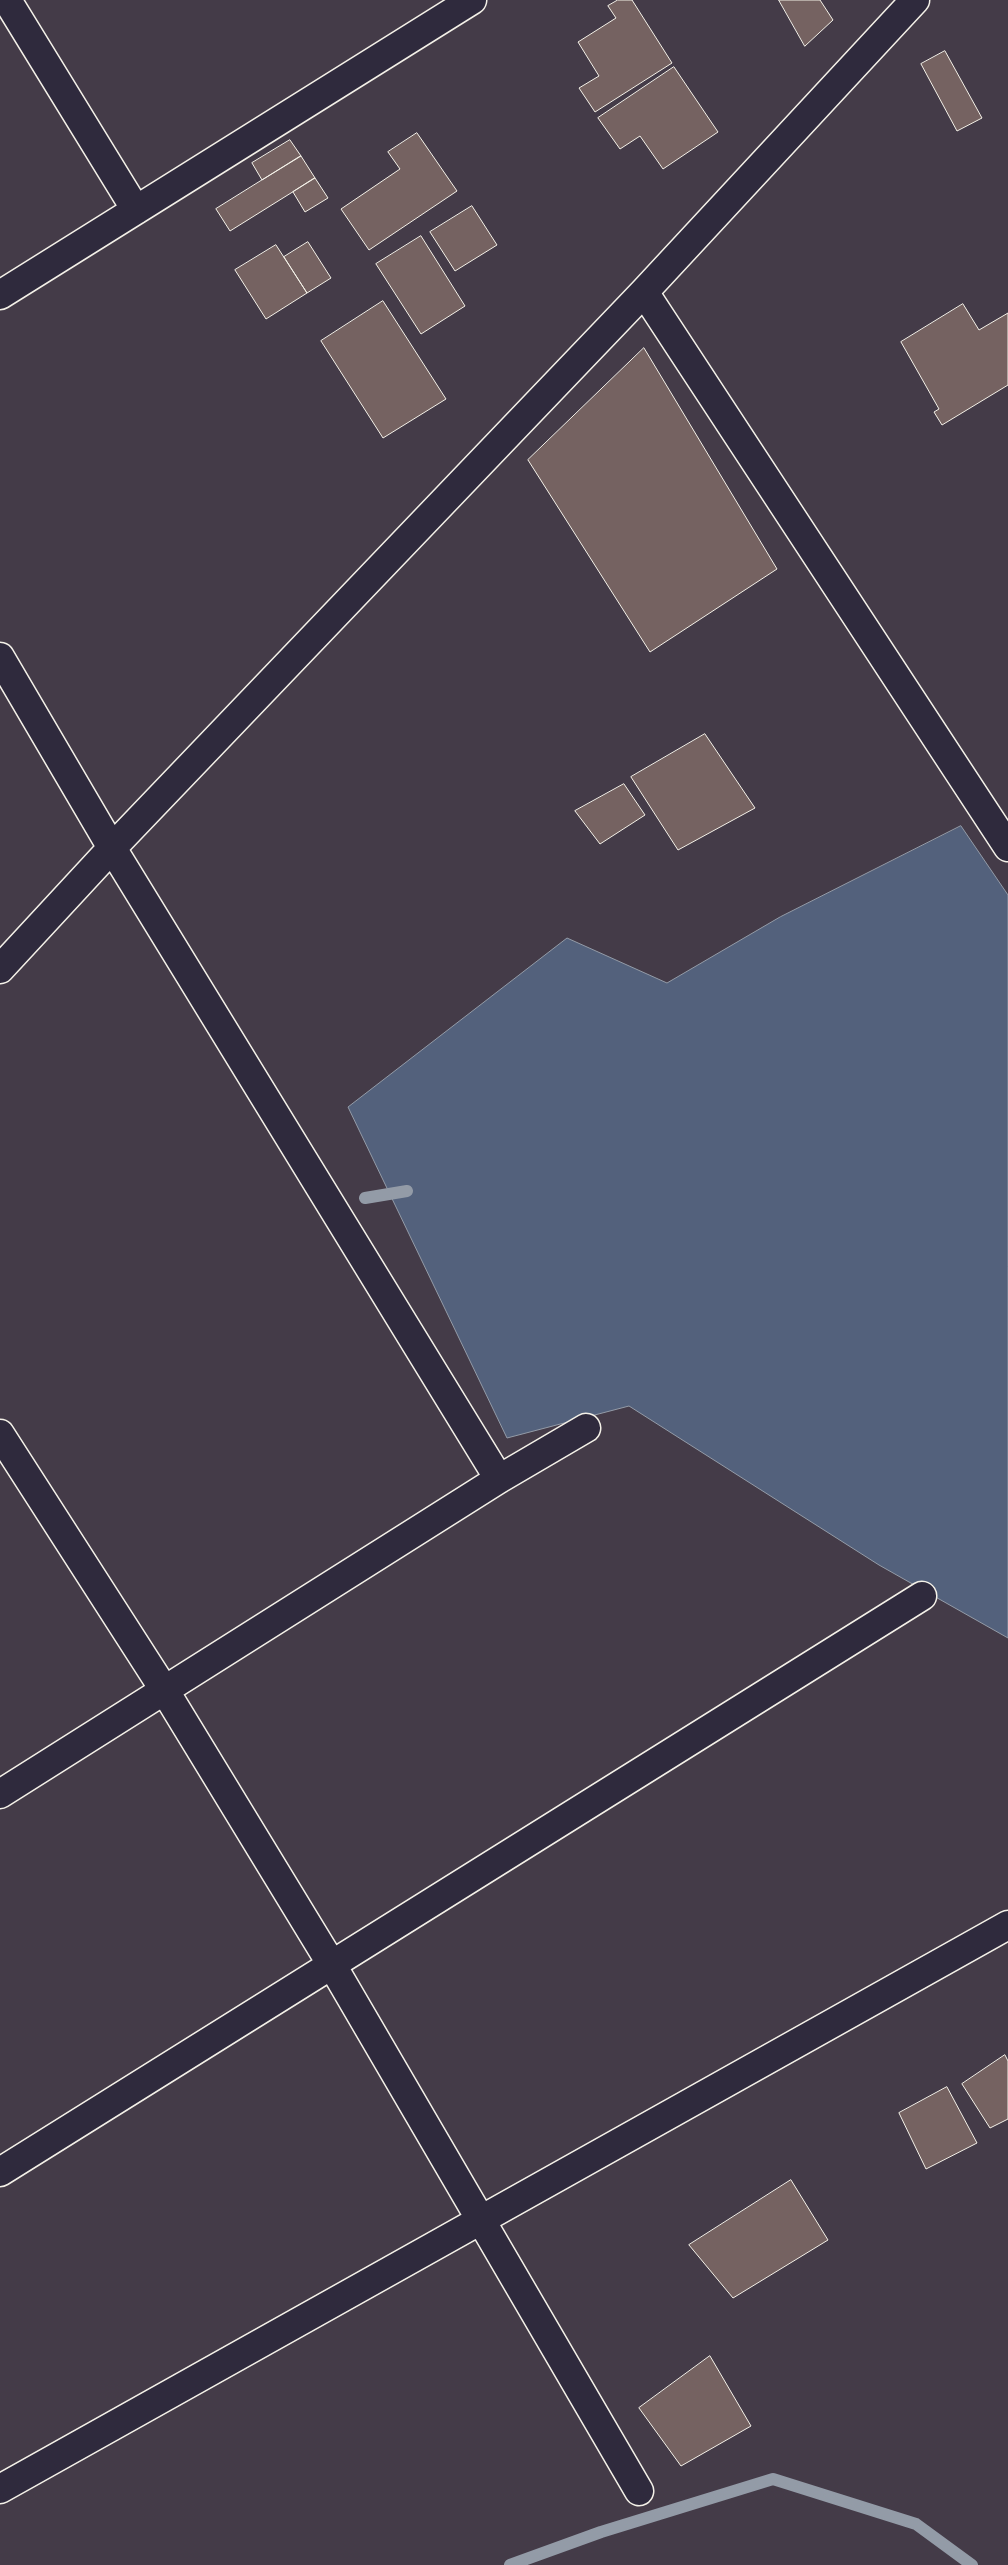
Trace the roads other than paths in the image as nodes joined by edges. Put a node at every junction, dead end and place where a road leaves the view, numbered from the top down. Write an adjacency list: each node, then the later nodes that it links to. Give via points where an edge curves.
1 (7, 0): 4 (street)
2 (472, 0): 4 (street)
3 (915, 0): 5 (street)
4 (136, 210): 6 (street)
5 (644, 292): 8 (street); 9 (street)
6 (0, 295)
7 (0, 656): 9 (street)
8 (1008, 847)
9 (112, 848): 10 (street); 13 (street)
10 (0, 970)
11 (586, 1428): 13 (street)
12 (0, 1434): 15 (street)
13 (499, 1479): 15 (street)
14 (922, 1596): 18 (street)
15 (166, 1691): 16 (street); 18 (street)
16 (0, 1794)
17 (1008, 1925): 20 (street)
18 (332, 1965): 19 (street); 20 (street)
19 (0, 2172)
20 (481, 2220): 21 (street); 22 (street)
21 (0, 2490)
22 (639, 2491)

